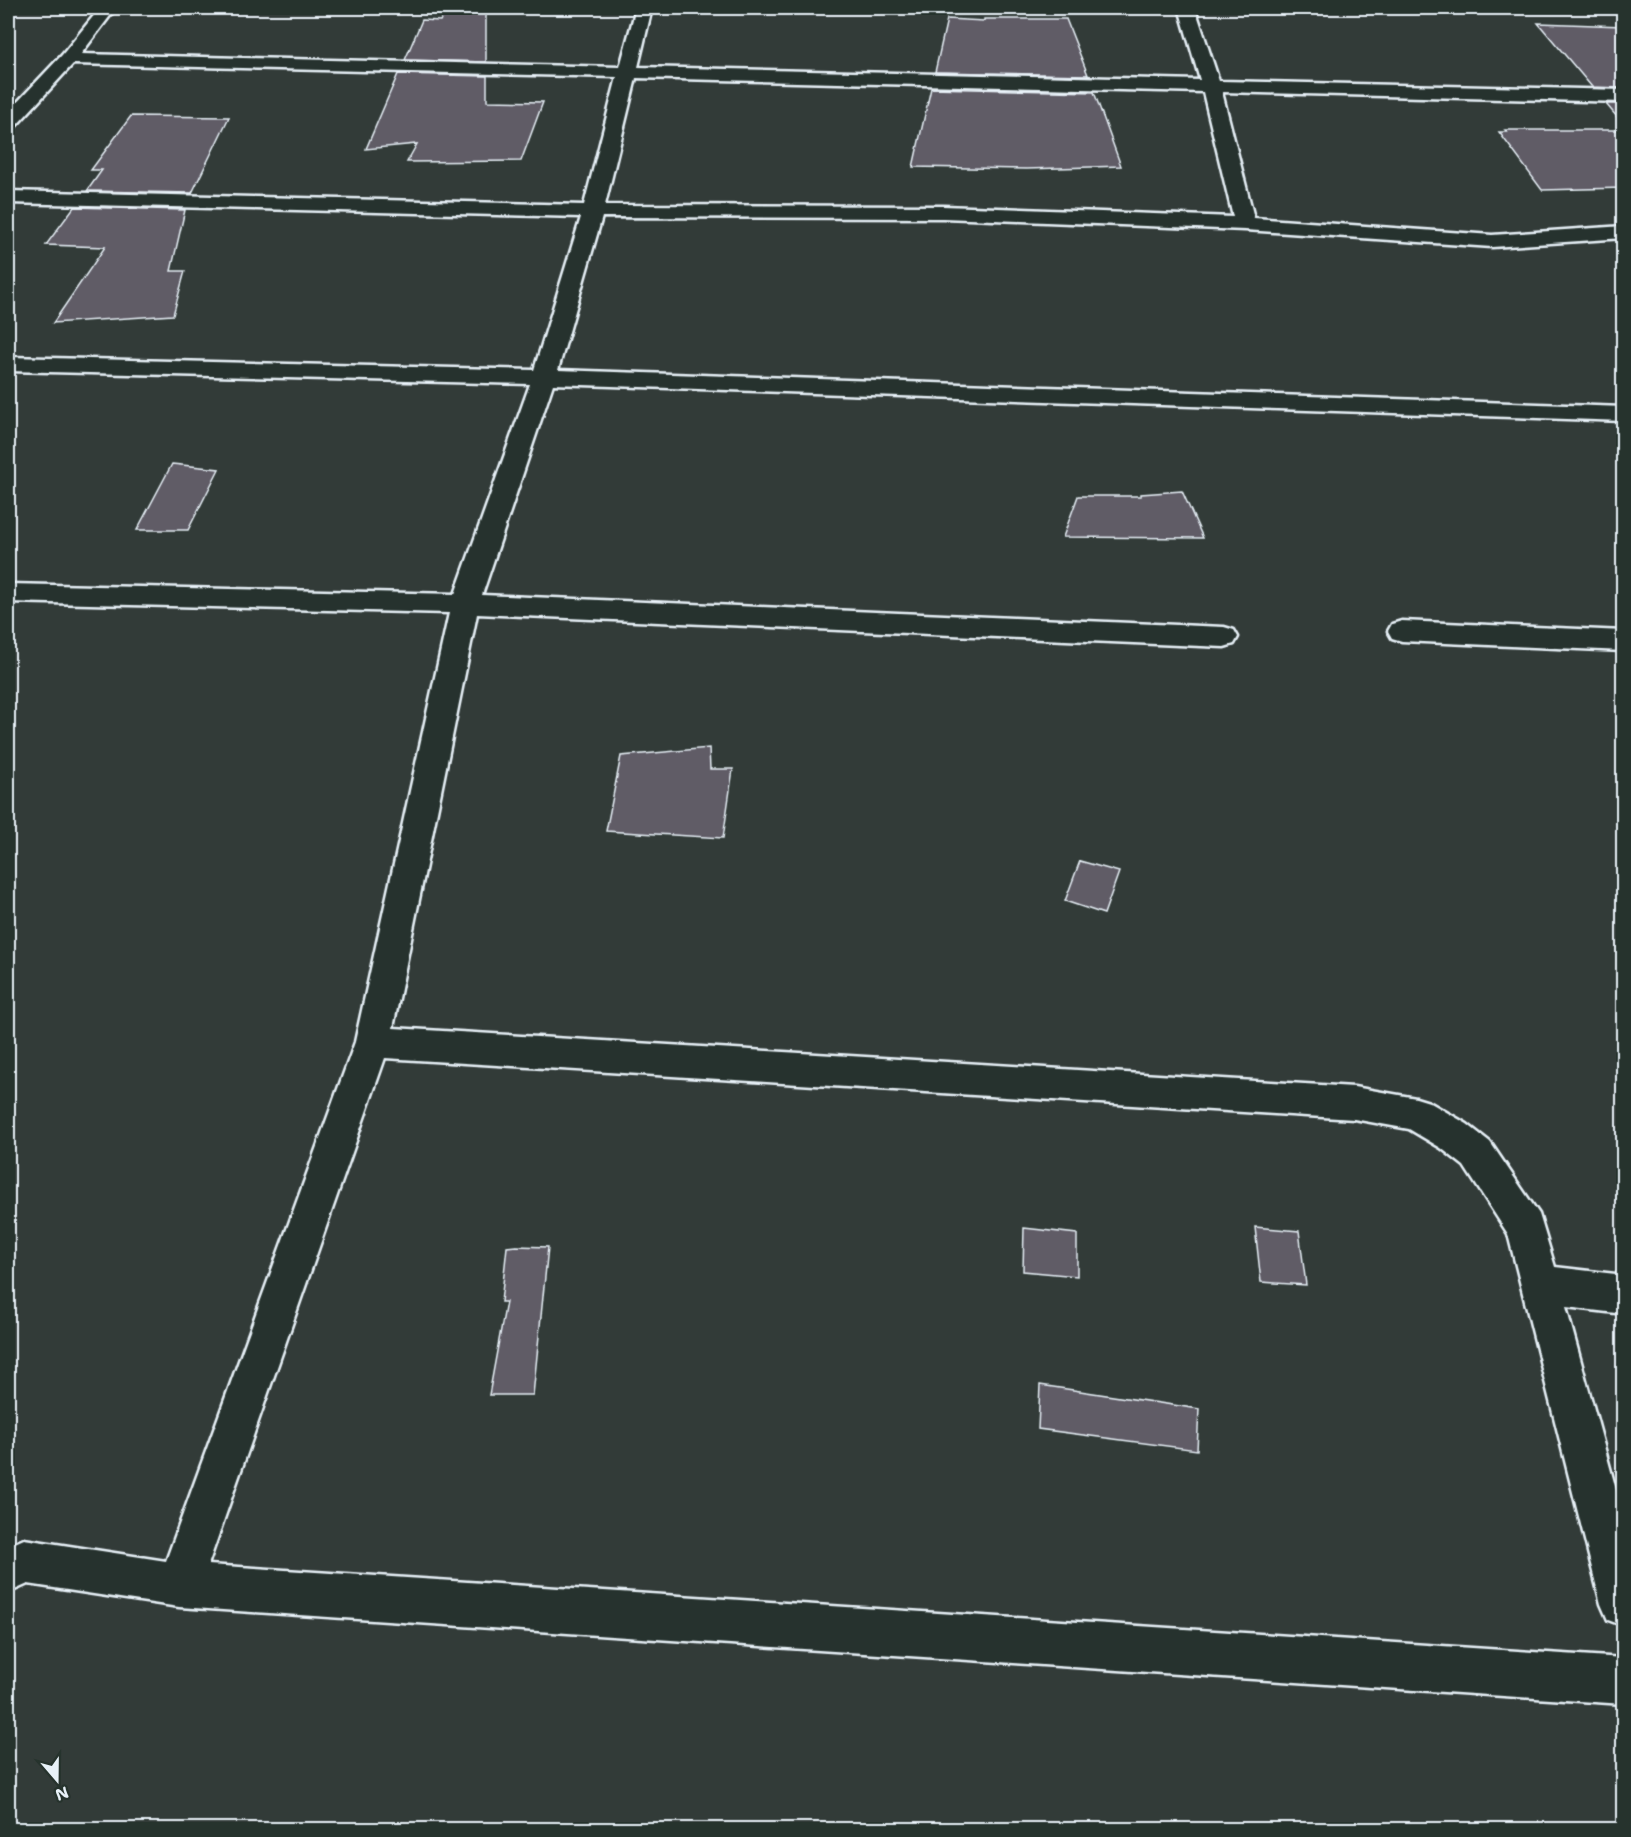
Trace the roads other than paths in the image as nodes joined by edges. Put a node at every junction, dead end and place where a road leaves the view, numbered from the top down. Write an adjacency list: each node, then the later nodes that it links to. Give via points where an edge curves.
1 (108, 8): 4 (street)
2 (644, 8): 5 (street)
3 (1188, 8): 6 (street)
4 (68, 59): 5 (street); 8 (street)
5 (626, 72): 6 (street); 10 (street)
6 (1211, 85): 7 (street); 11 (street)
7 (1623, 96)
8 (8, 123)
9 (8, 197): 10 (street)
10 (593, 211): 11 (street, via 943,212); 14 (street)
11 (1245, 224): 12 (street, via 1492,241)
12 (1623, 232)
13 (8, 364): 14 (street)
14 (544, 377): 15 (street); 17 (street)
15 (1623, 414)
16 (8, 592): 17 (street)
17 (465, 604): 19 (street); 21 (street)
18 (1402, 632): 20 (street)
19 (1224, 638)
20 (1623, 641)
21 (373, 1042): 22 (street, via 1354,1104 1416,1114 1477,1154 1524,1227); 25 (street)
22 (1539, 1284): 23 (street); 26 (street)
23 (1623, 1295)
24 (8, 1571): 25 (street, via 24,1561)
25 (179, 1585): 27 (street)
26 (1623, 1604)
27 (1623, 1681)

